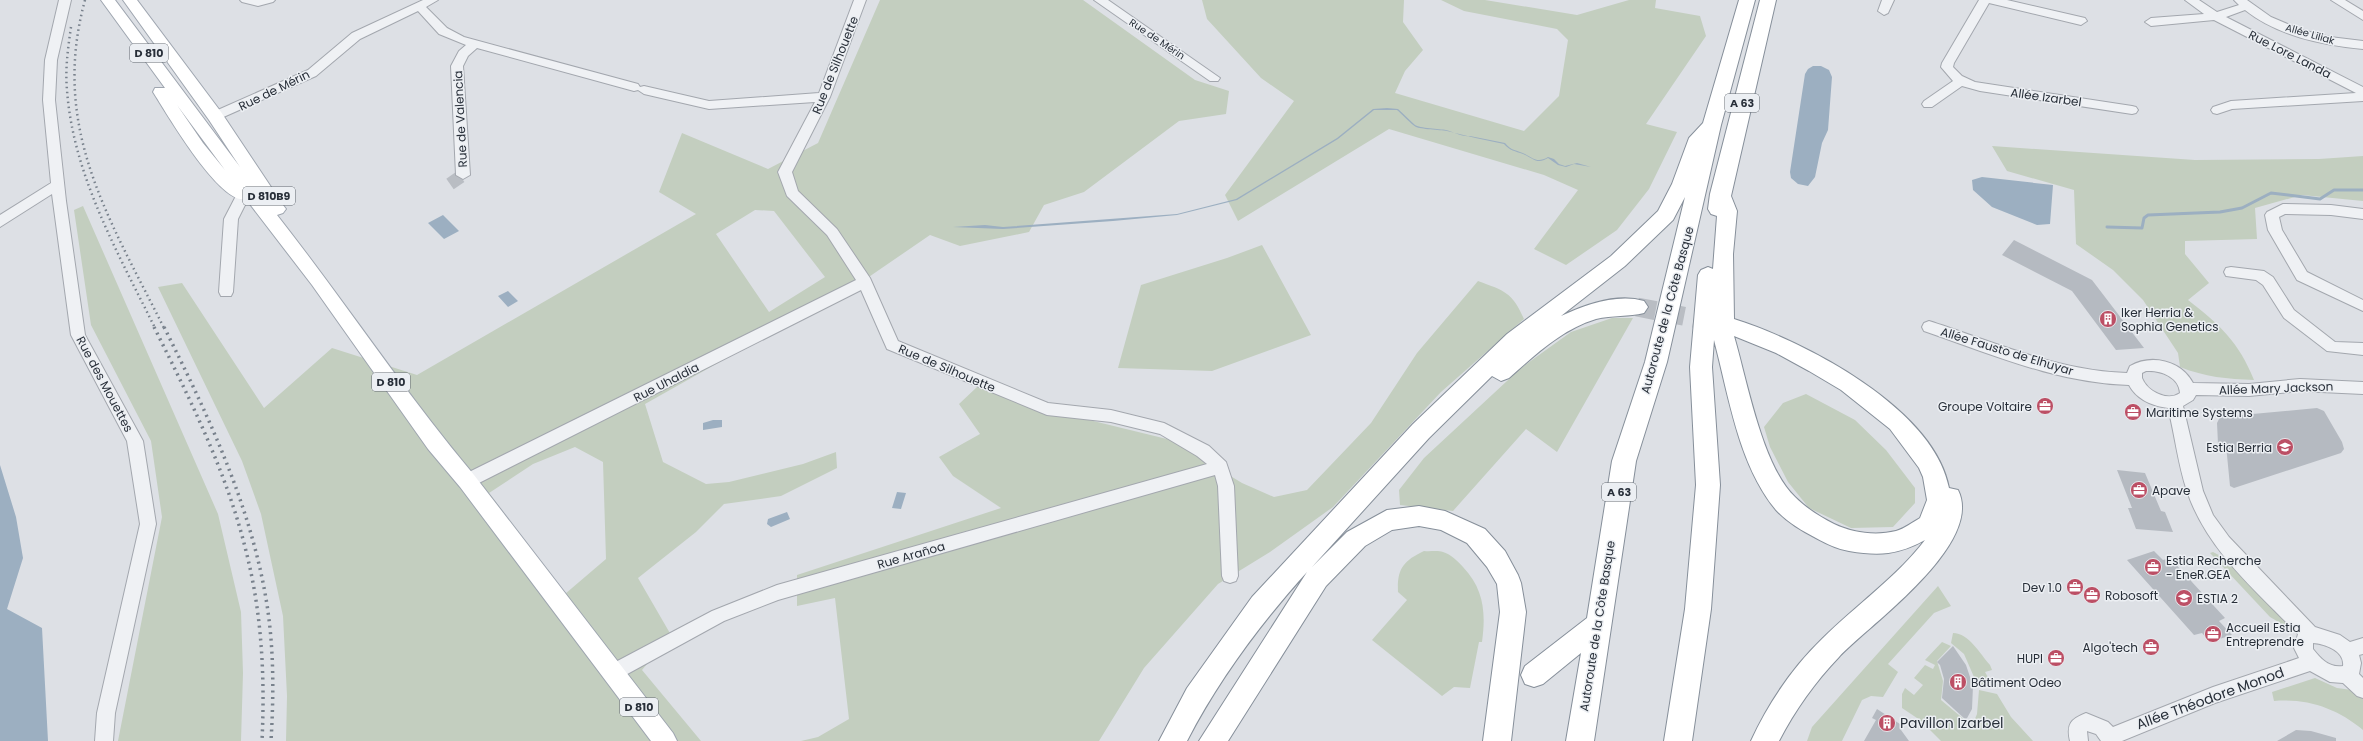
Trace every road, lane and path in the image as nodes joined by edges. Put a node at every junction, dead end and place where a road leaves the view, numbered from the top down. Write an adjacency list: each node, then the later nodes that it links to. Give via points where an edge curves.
1 (66, 0): 34 (street, Rue des Mouettes, via 56,33 49,83)
2 (107, 0): 36 (main road, via 104,16 160,90 200,150 228,185); 37 (main road, D 810)
3 (130, 0): 31 (main road, D 810B9)
4 (246, 0): 5 (street, via 258,3)
5 (269, 0)
6 (432, 0): 16 (street, Rue de Mérin)
7 (860, 0): 26 (street, Rue de Silhouette)
8 (1100, 0): 23 (street, Rue de Mérin)
9 (1747, 0): 32 (highway, Autoroute de la Côte Basque / A 63)
10 (1768, 0): 35 (highway, A 63)
11 (1985, 0): 24 (street, via 1948,63 1950,72)
12 (1992, 0): 19 (street)
13 (2191, 0): 17 (street, Rue Lore Landa)
14 (2337, 0): 18 (street)
15 (2243, 3): 17 (street); 22 (street, Allée Liliak, via 2283,28 2336,42)
16 (419, 6): 21 (street, via 443,30); 31 (street, Rue de Mérin, via 356,36 312,73)
17 (2216, 16): 20 (street); 25 (street, Rue Lore Landa)
18 (2363, 16)
19 (2081, 21)
20 (2151, 22)
21 (474, 45): 26 (street, via 709,105); 33 (street, Rue de Valencia, via 463,54 457,66)
22 (2363, 45)
23 (1214, 78)
24 (1960, 82): 28 (street); 29 (street, Allée Izarbel)
25 (2363, 92)
26 (824, 97): 42 (street, Rue de Silhouette, via 785,172 792,193 832,232)
27 (2363, 97): 30 (street, via 2231,105)
28 (1928, 104)
29 (2132, 110)
30 (2217, 110)
31 (215, 116): 41 (main road, D 810B9, via 279,212)
32 (1712, 125): 48 (highway, via 1698,138 1682,184 1666,215 1618,261 1515,340); 58 (highway, Autoroute de la Côte Basque / A 63, via 1656,362 1624,461)
33 (462, 175)
34 (58, 184): 39 (street); 68 (street, Rue des Mouettes, via 78,335 135,441 148,524 106,713)
35 (1720, 194): 73 (highway, A 63, via 1708,272 1702,367 1708,485 1698,609); 74 (highway, via 1727,211 1723,254 1723,334 1751,437 1766,474 1785,503 1809,523 1841,539 1872,544 1901,541 1930,525 1939,500 1935,478 1928,462 1898,423 1849,384 1817,365 1784,347 1729,323 1787,342 1855,380 1895,408 1922,435 1942,465 1950,496 1945,529 1926,556 1903,584 1831,647 1795,689)
36 (243, 195): 37 (main road); 43 (street, via 231,219)
37 (265, 212): 41 (main road, D 810)
38 (2363, 214): 44 (street, via 2283,209 2272,215 2275,230 2302,276)
39 (0, 222)
40 (2231, 272): 46 (street, via 2259,275 2268,281 2289,314)
41 (318, 280): 55 (main road, D 810, via 435,443)
42 (865, 282): 54 (street, Rue de Silhouette, via 892,345 1047,409 1111,416 1164,429 1203,452); 55 (street, Rue Uhaldia)
43 (226, 292)
44 (2363, 306)
45 (1929, 327): 50 (street, Allée Fausto de Elhuyar, via 2075,373 2113,379)
46 (2332, 347): 47 (street); 49 (street)
47 (2363, 349)
48 (1498, 357): 57 (highway, via 1576,308 1606,302 1637,303 1580,316 1553,330 1514,360 1405,465 1348,533); 70 (highway, via 1420,431 1261,605 1196,696)
49 (2363, 360)
50 (2134, 379): 52 (street, via 2135,370 2139,366 2157,365 2177,374); 53 (street, via 2149,396 2167,403)
51 (2363, 388): 52 (street, Allée Mary Jackson, via 2300,385 2249,390)
52 (2189, 389): 53 (street, via 2184,401)
53 (2175, 403): 59 (street, via 2195,491 2207,519 2223,542 2256,579)
54 (1220, 467): 56 (street, via 1226,486); 62 (street, Rue Arañoa, via 763,598 718,616)
55 (467, 481): 62 (main road, D 810)
56 (1230, 576)
57 (1317, 578): 71 (highway); 72 (highway, via 1356,539 1387,520 1419,516 1445,521 1476,536 1496,559 1509,583 1513,612)
58 (1598, 624): 64 (highway); 66 (highway, Autoroute de la Côte Basque / A 63)
59 (2311, 635): 60 (street, via 2326,636); 61 (street, via 2305,638 2303,648)
60 (2355, 648): 63 (street, via 2353,666)
61 (2312, 662): 63 (street, via 2329,673); 67 (street, Allée Théodore Monod, via 2213,695)
62 (614, 672): 69 (main road, D 810)
63 (2346, 674): 65 (street)
64 (1534, 675)
65 (2363, 690)
66 (1578, 739)
67 (2111, 739): 75 (street, via 2102,728 2086,722 2076,730)
68 (104, 741)
69 (665, 741)
70 (1173, 741)
71 (1212, 741)
72 (1497, 741)
73 (1678, 741)
74 (1765, 741)
75 (2079, 741)

